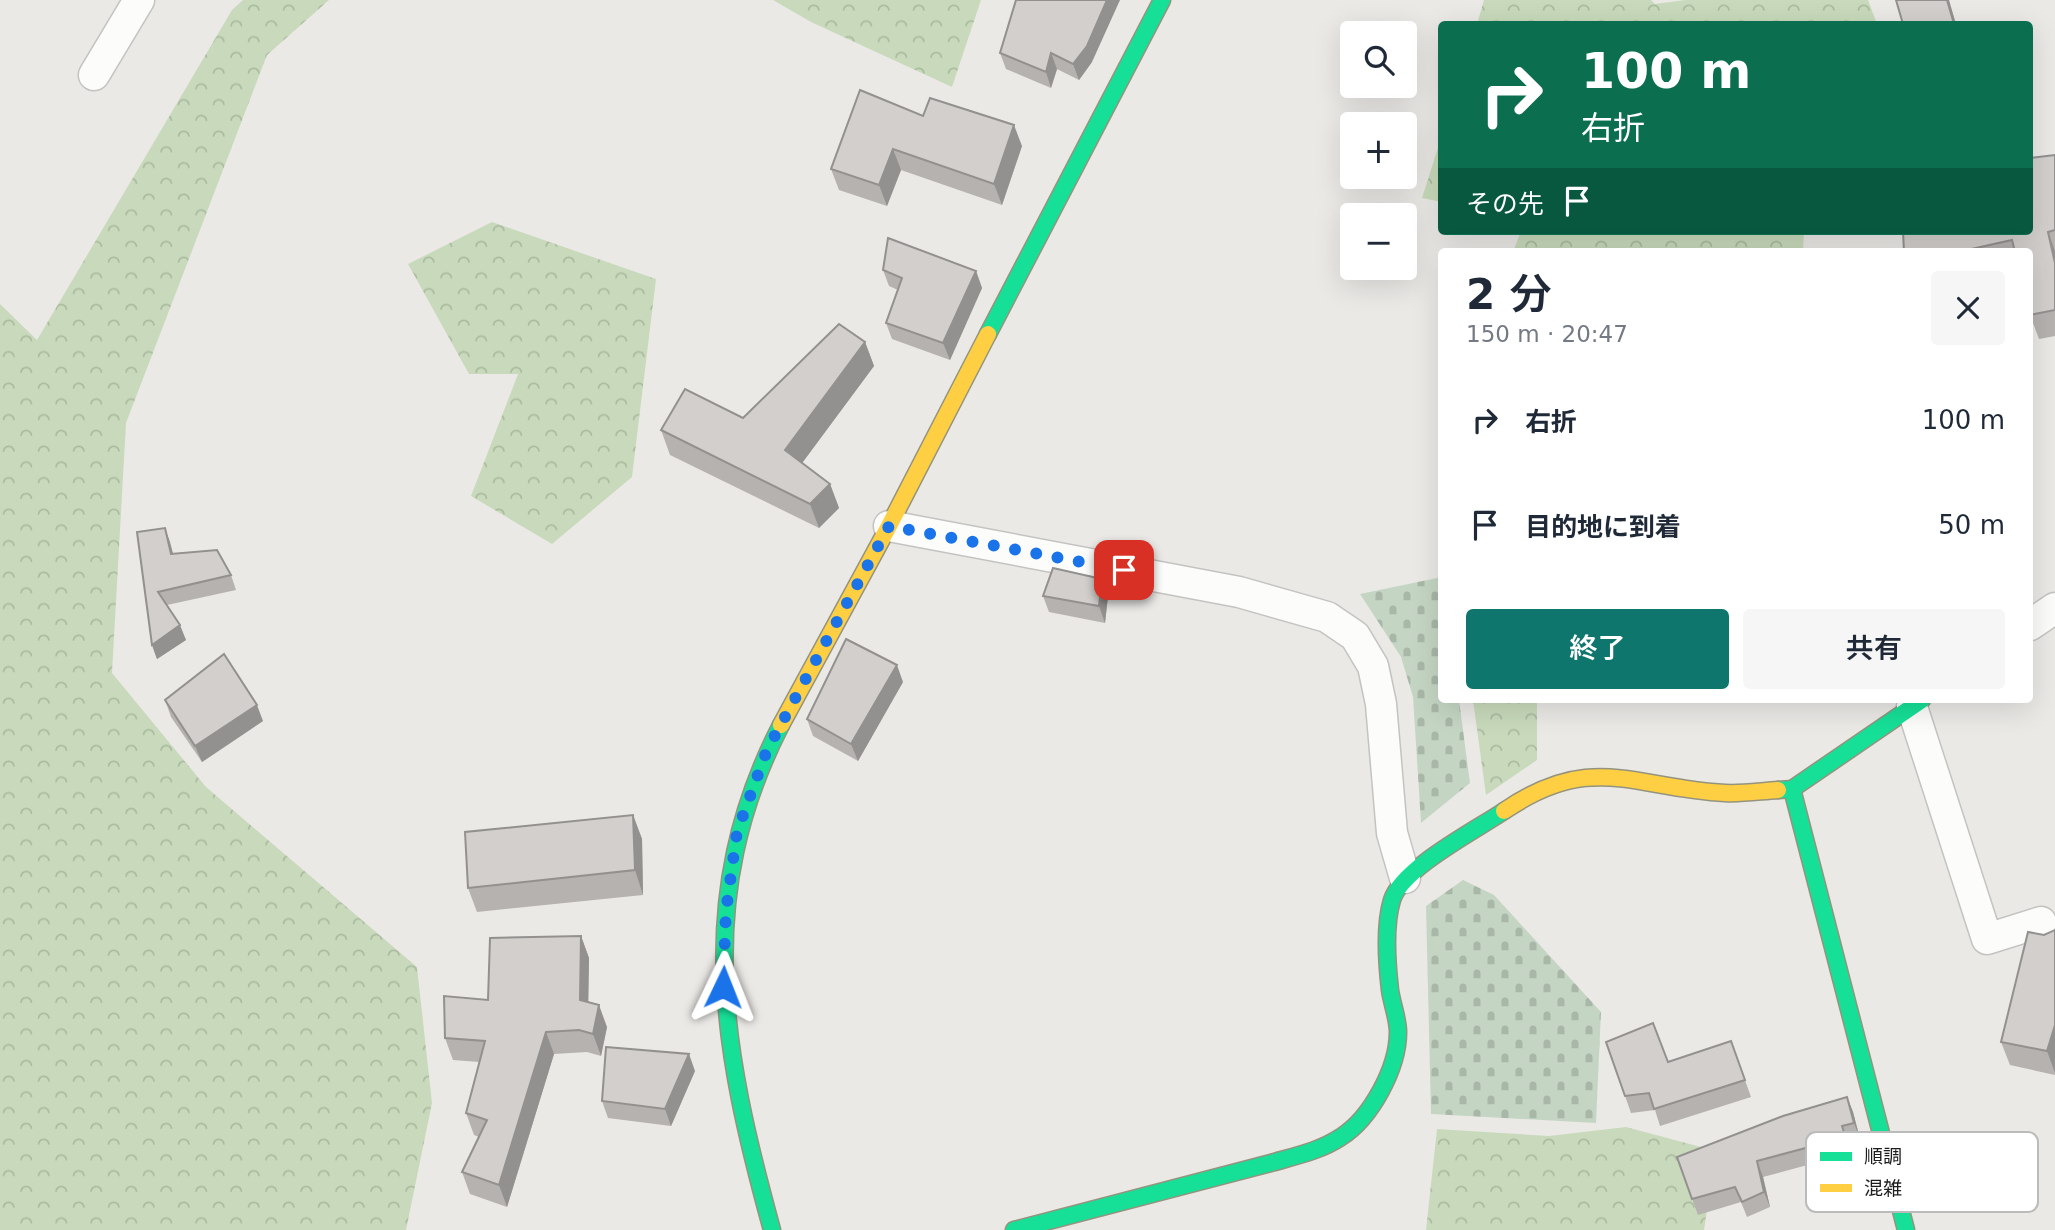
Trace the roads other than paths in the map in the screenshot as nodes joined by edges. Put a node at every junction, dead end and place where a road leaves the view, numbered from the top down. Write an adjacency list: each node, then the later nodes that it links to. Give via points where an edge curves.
1 (139, 0): 3 (street)
2 (1162, 0): 4 (street)
3 (94, 75)
4 (889, 526): 9 (street, via 1239,592 1326,617 1355,636 1373,666 1381,704 1392,833); 13 (street, via 767,750 737,832 726,911 723,987 732,1075)
5 (2055, 608): 6 (street)
6 (2033, 623)
7 (1917, 703): 8 (street); 10 (street, via 1987,939)
8 (1792, 789): 9 (street, via 1726,793 1621,776 1565,780 1519,801); 11 (street)
9 (1405, 878): 14 (street, via 1392,899 1388,938 1398,1033 1393,1060 1386,1083 1363,1117 1342,1137 1271,1163)
10 (2041, 922)
11 (1881, 1132)
12 (1901, 1212): 15 (street)
13 (772, 1230)
14 (1014, 1230)
15 (1906, 1230)

